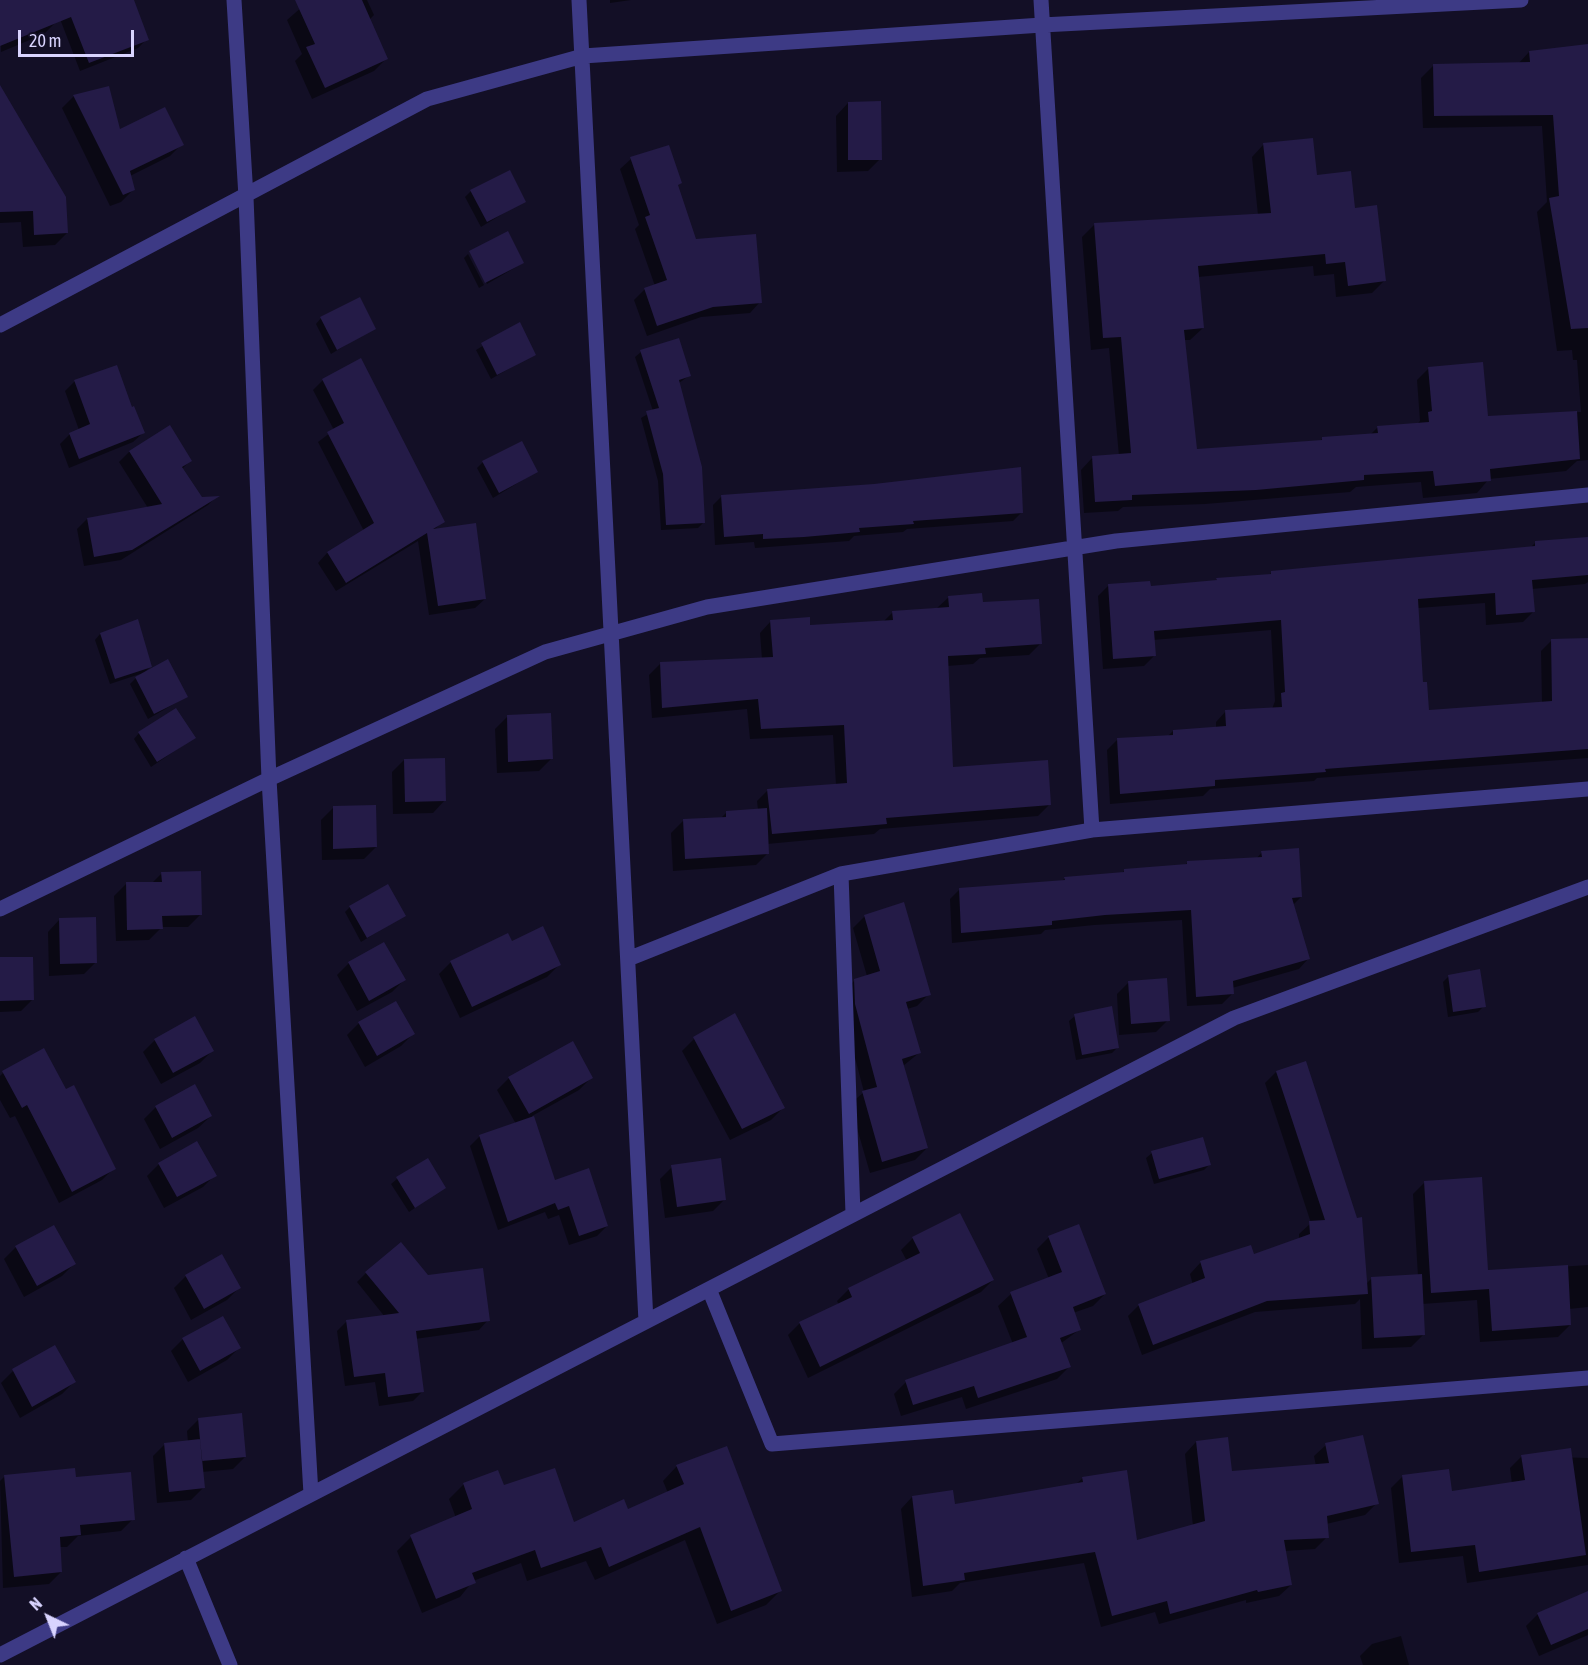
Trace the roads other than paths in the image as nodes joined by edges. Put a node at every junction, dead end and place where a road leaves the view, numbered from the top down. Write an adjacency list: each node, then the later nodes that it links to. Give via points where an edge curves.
1 (234, 0): 7 (street)
2 (579, 0): 6 (street)
3 (1041, 0): 5 (street)
4 (1521, 0): 5 (street)
5 (1042, 25): 6 (street); 10 (street)
6 (583, 56): 7 (street, via 427,99); 11 (street)
7 (246, 197): 8 (street); 12 (street)
8 (0, 325)
9 (1588, 495): 10 (street)
10 (1077, 548): 11 (street, via 707,607); 14 (street)
11 (612, 633): 12 (street, via 545,652); 18 (street)
12 (269, 779): 17 (street); 23 (street)
13 (1588, 789): 14 (street)
14 (1092, 830): 15 (street)
15 (841, 874): 18 (street); 19 (street)
16 (1588, 887): 19 (street, via 1234,1018)
17 (0, 909)
18 (628, 959): 21 (street)
19 (853, 1214): 20 (street)
20 (709, 1288): 21 (street); 22 (street, via 772,1444)
21 (646, 1321): 23 (street)
22 (1588, 1377)
23 (311, 1494): 24 (street)
24 (186, 1558): 25 (street); 26 (street)
25 (0, 1655)
26 (230, 1665)

